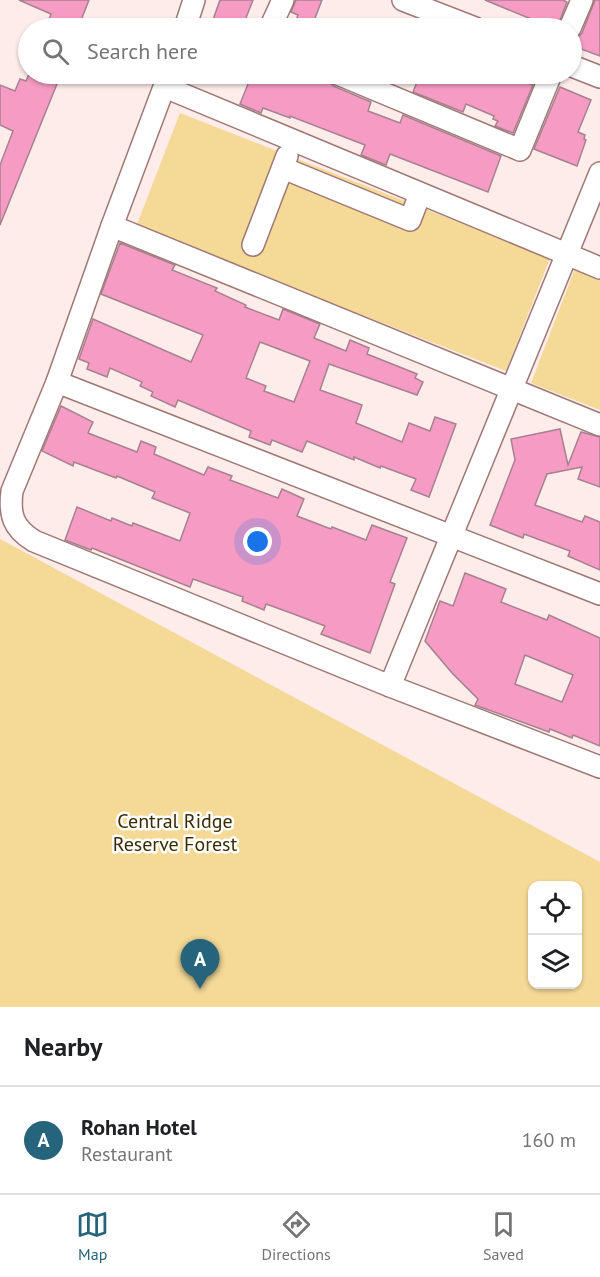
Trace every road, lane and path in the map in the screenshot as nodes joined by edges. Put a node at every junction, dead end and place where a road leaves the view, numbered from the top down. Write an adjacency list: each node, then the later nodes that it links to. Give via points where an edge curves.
1 (194, 0): 5 (street)
2 (283, 0): 6 (street)
3 (403, 0): 7 (street)
4 (582, 0): 8 (street)
5 (188, 18)
6 (275, 18)
7 (449, 18)
8 (574, 18)
9 (582, 70): 10 (street)
10 (600, 77)
11 (165, 84): 21 (street)
12 (175, 84): 15 (street)
13 (362, 84): 14 (street, via 520,150)
14 (547, 84)
15 (293, 141): 16 (street); 17 (street)
16 (283, 168): 19 (street); 22 (street)
17 (357, 168): 19 (street); 20 (street)
18 (600, 173): 23 (street)
19 (346, 194): 20 (street, via 410,220)
20 (420, 194): 23 (street)
21 (112, 226): 25 (street); 26 (street)
22 (253, 245)
23 (566, 255): 24 (street); 26 (street)
24 (600, 268)
25 (57, 382): 28 (street); 30 (street, via 12,491 10,506 21,533)
26 (512, 389): 27 (street); 28 (street)
27 (600, 425)
28 (452, 535): 29 (street); 30 (street)
29 (600, 594)
30 (390, 686): 31 (street)
31 (600, 767)

